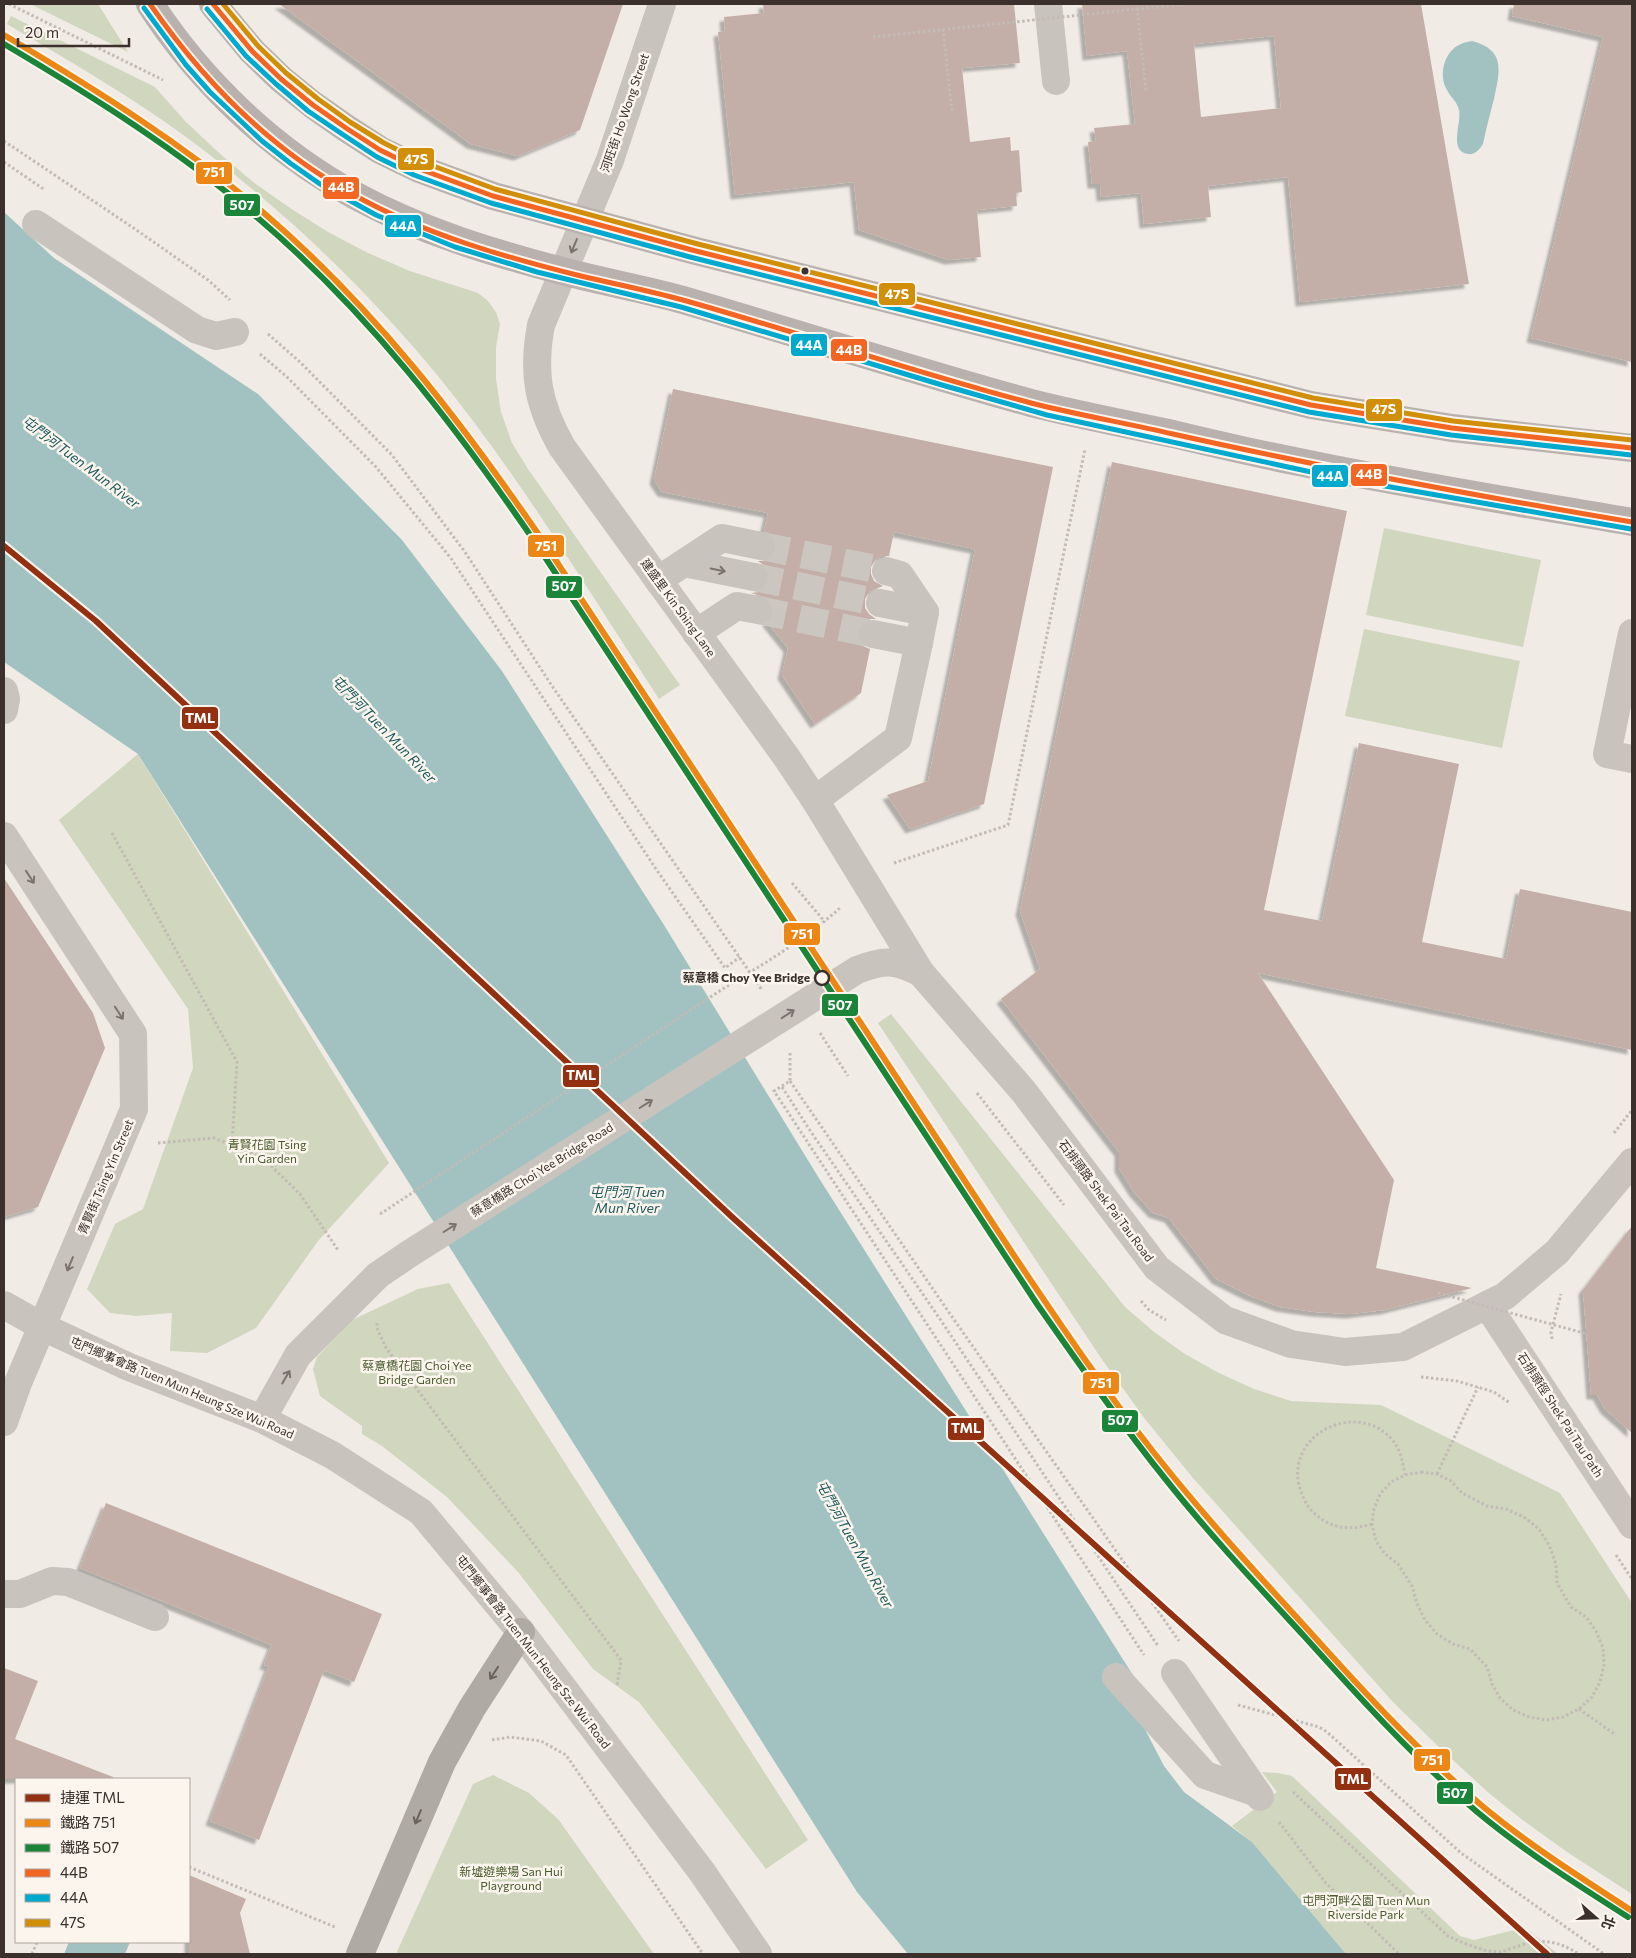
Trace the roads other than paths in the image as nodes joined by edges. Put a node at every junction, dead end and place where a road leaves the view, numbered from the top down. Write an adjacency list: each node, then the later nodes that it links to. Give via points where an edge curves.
1 (150, 4): 8 (main road, via 218,90 280,146 315,171 388,213 426,229)
2 (213, 4): 6 (main road, via 252,51 282,79 313,105 380,150 417,168 493,196)
3 (662, 4): 6 (street, 河旺街 Ho Wong Street, via 610,160)
4 (1048, 4): 5 (street)
5 (1056, 81)
6 (585, 220): 8 (street, 建盛里 Kin Shing Lane, one-way to 8); 10 (main road, via 702,253 1311,405 1452,428)
7 (36, 224): 9 (street, via 197,330 216,336)
8 (563, 271): 11 (main road, via 677,299 1034,403 1299,462); 16 (street, 建盛里 Kin Shing Lane, via 541,325 536,350 536,376 541,401 549,425 562,447)
9 (235, 332)
10 (1632, 448)
11 (1632, 522)
12 (761, 546): 13 (street, via 722,538)
13 (684, 563): 15 (street, one-way to 15); 16 (street)
14 (886, 571): 19 (street, via 900,575)
15 (754, 577)
16 (658, 580): 20 (street, 建盛里 Kin Shing Lane)
17 (880, 603): 19 (street)
18 (758, 610): 20 (street, via 737,606)
19 (925, 612): 23 (street)
20 (696, 633): 27 (street, 建盛里 Kin Shing Lane)
21 (1632, 633): 26 (street, via 1607,754)
22 (873, 634): 23 (street)
23 (919, 643): 27 (street, via 898,738)
24 (4, 691): 25 (street)
25 (4, 710)
26 (1632, 759)
27 (815, 800): 29 (street, 建盛里 Kin Shing Lane)
28 (4, 836): 33 (street, 青賢街 Tsing Yin Street, one-way to 33, via 133,1034 134,1110)
29 (921, 973): 32 (street, 石排頭路 Shek Pai Tau Road, via 1024,1092 1156,1268 1225,1320 1291,1344 1345,1352 1403,1347); 34 (street, 蔡意橋路 Choi Yee Bridge Road, one-way to 29, via 298,1355 378,1275 409,1254 857,970 889,961)
30 (1632, 1162): 32 (street, 石排頭路 Shek Pai Tau Road, via 1557,1252 1505,1296)
31 (4, 1305): 33 (street, 屯門鄉事會路 Tuen Mun Heung Sze Wui Road)
32 (1487, 1305): 36 (street, 石排頭徑 Shek Pai Tau Path)
33 (43, 1327): 34 (street, 屯門鄉事會路 Tuen Mun Heung Sze Wui Road, via 130,1368); 35 (street, 青賢街 Tsing Yin Street)
34 (262, 1419): 39 (street, 屯門鄉事會路 Tuen Mun Heung Sze Wui Road, via 332,1454 421,1512)
35 (4, 1422)
36 (1632, 1525)
37 (4, 1594): 38 (street, via 20,1594 52,1581 68,1582)
38 (155, 1617)
39 (521, 1632): 42 (highway, one-way to 42, via 442,1762); 43 (street, 屯門鄉事會路 Tuen Mun Heung Sze Wui Road, via 702,1872)
40 (1175, 1673): 41 (street, via 1260,1798 1205,1775)
41 (1116, 1677)
42 (360, 1954)
43 (758, 1954)

